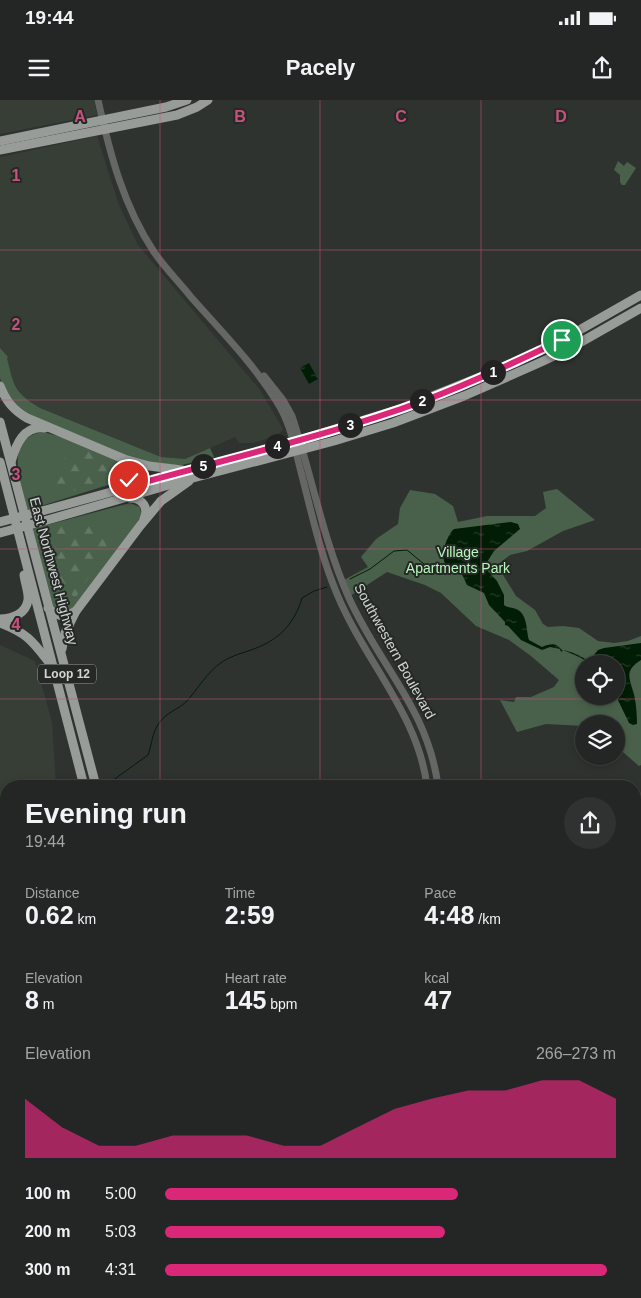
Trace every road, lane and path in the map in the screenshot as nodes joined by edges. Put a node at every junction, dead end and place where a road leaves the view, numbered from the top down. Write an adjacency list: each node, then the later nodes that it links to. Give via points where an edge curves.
1 (98, 100): 4 (street, Southwestern Boulevard)
2 (187, 100): 4 (main road)
3 (208, 100): 4 (main road, via 177,115)
4 (103, 125): 5 (main road); 6 (main road); 12 (street, Southwestern Boulevard, via 128,206 155,253 274,387 292,416)
5 (0, 141)
6 (0, 150)
7 (641, 295): 12 (main road, via 562,340 485,376)
8 (641, 308): 12 (main road, via 566,350 464,396 334,441)
9 (0, 386): 11 (main road, via 18,413)
10 (0, 422): 15 (main road, East Northwest Highway / Loop 12)
11 (57, 432): 13 (main road); 15 (main road, via 40,427 26,432 15,447)
12 (298, 445): 16 (main road); 24 (street, Southwestern Boulevard); 25 (street, Southwestern Boulevard)
13 (124, 459): 17 (main road); 19 (main road, via 132,466 132,475)
14 (0, 462): 26 (main road, East Northwest Highway / Loop 12)
15 (11, 465): 28 (main road, East Northwest Highway / Loop 12)
16 (222, 465): 17 (main road); 18 (main road)
17 (186, 471): 19 (main road)
18 (193, 478): 20 (main road); 22 (main road, via 161,501)
19 (123, 488): 21 (main road, bridge)
20 (127, 498): 22 (main road, via 139,500 145,507 146,516); 23 (main road, bridge)
21 (0, 522)
22 (140, 526): 30 (main road)
23 (0, 534)
24 (328, 538): 25 (street); 27 (street, Southwestern Boulevard)
25 (319, 540): 29 (street, Southwestern Boulevard)
26 (25, 557): 31 (main road, via 28,600 14,618); 34 (main road, East Northwest Highway / Loop 12)
27 (352, 604): 29 (street); 40 (street, Southwestern Boulevard, via 410,700 432,757)
28 (48, 608): 30 (main road, via 65,616); 33 (main road, East Northwest Highway / Loop 12)
29 (343, 608): 39 (street, Southwestern Boulevard, via 412,731)
30 (76, 611): 33 (main road, via 63,638)
31 (0, 619)
32 (0, 623): 34 (main road, via 32,641)
33 (62, 655): 36 (main road, East Northwest Highway / Loop 12)
34 (54, 669): 35 (main road, East Northwest Highway / Loop 12)
35 (74, 744): 36 (main road, via 81,748 86,766); 37 (main road, East Northwest Highway / Loop 12)
36 (92, 771): 38 (main road, East Northwest Highway / Loop 12)
37 (83, 780)
38 (94, 780)
39 (426, 780)
40 (437, 780)

